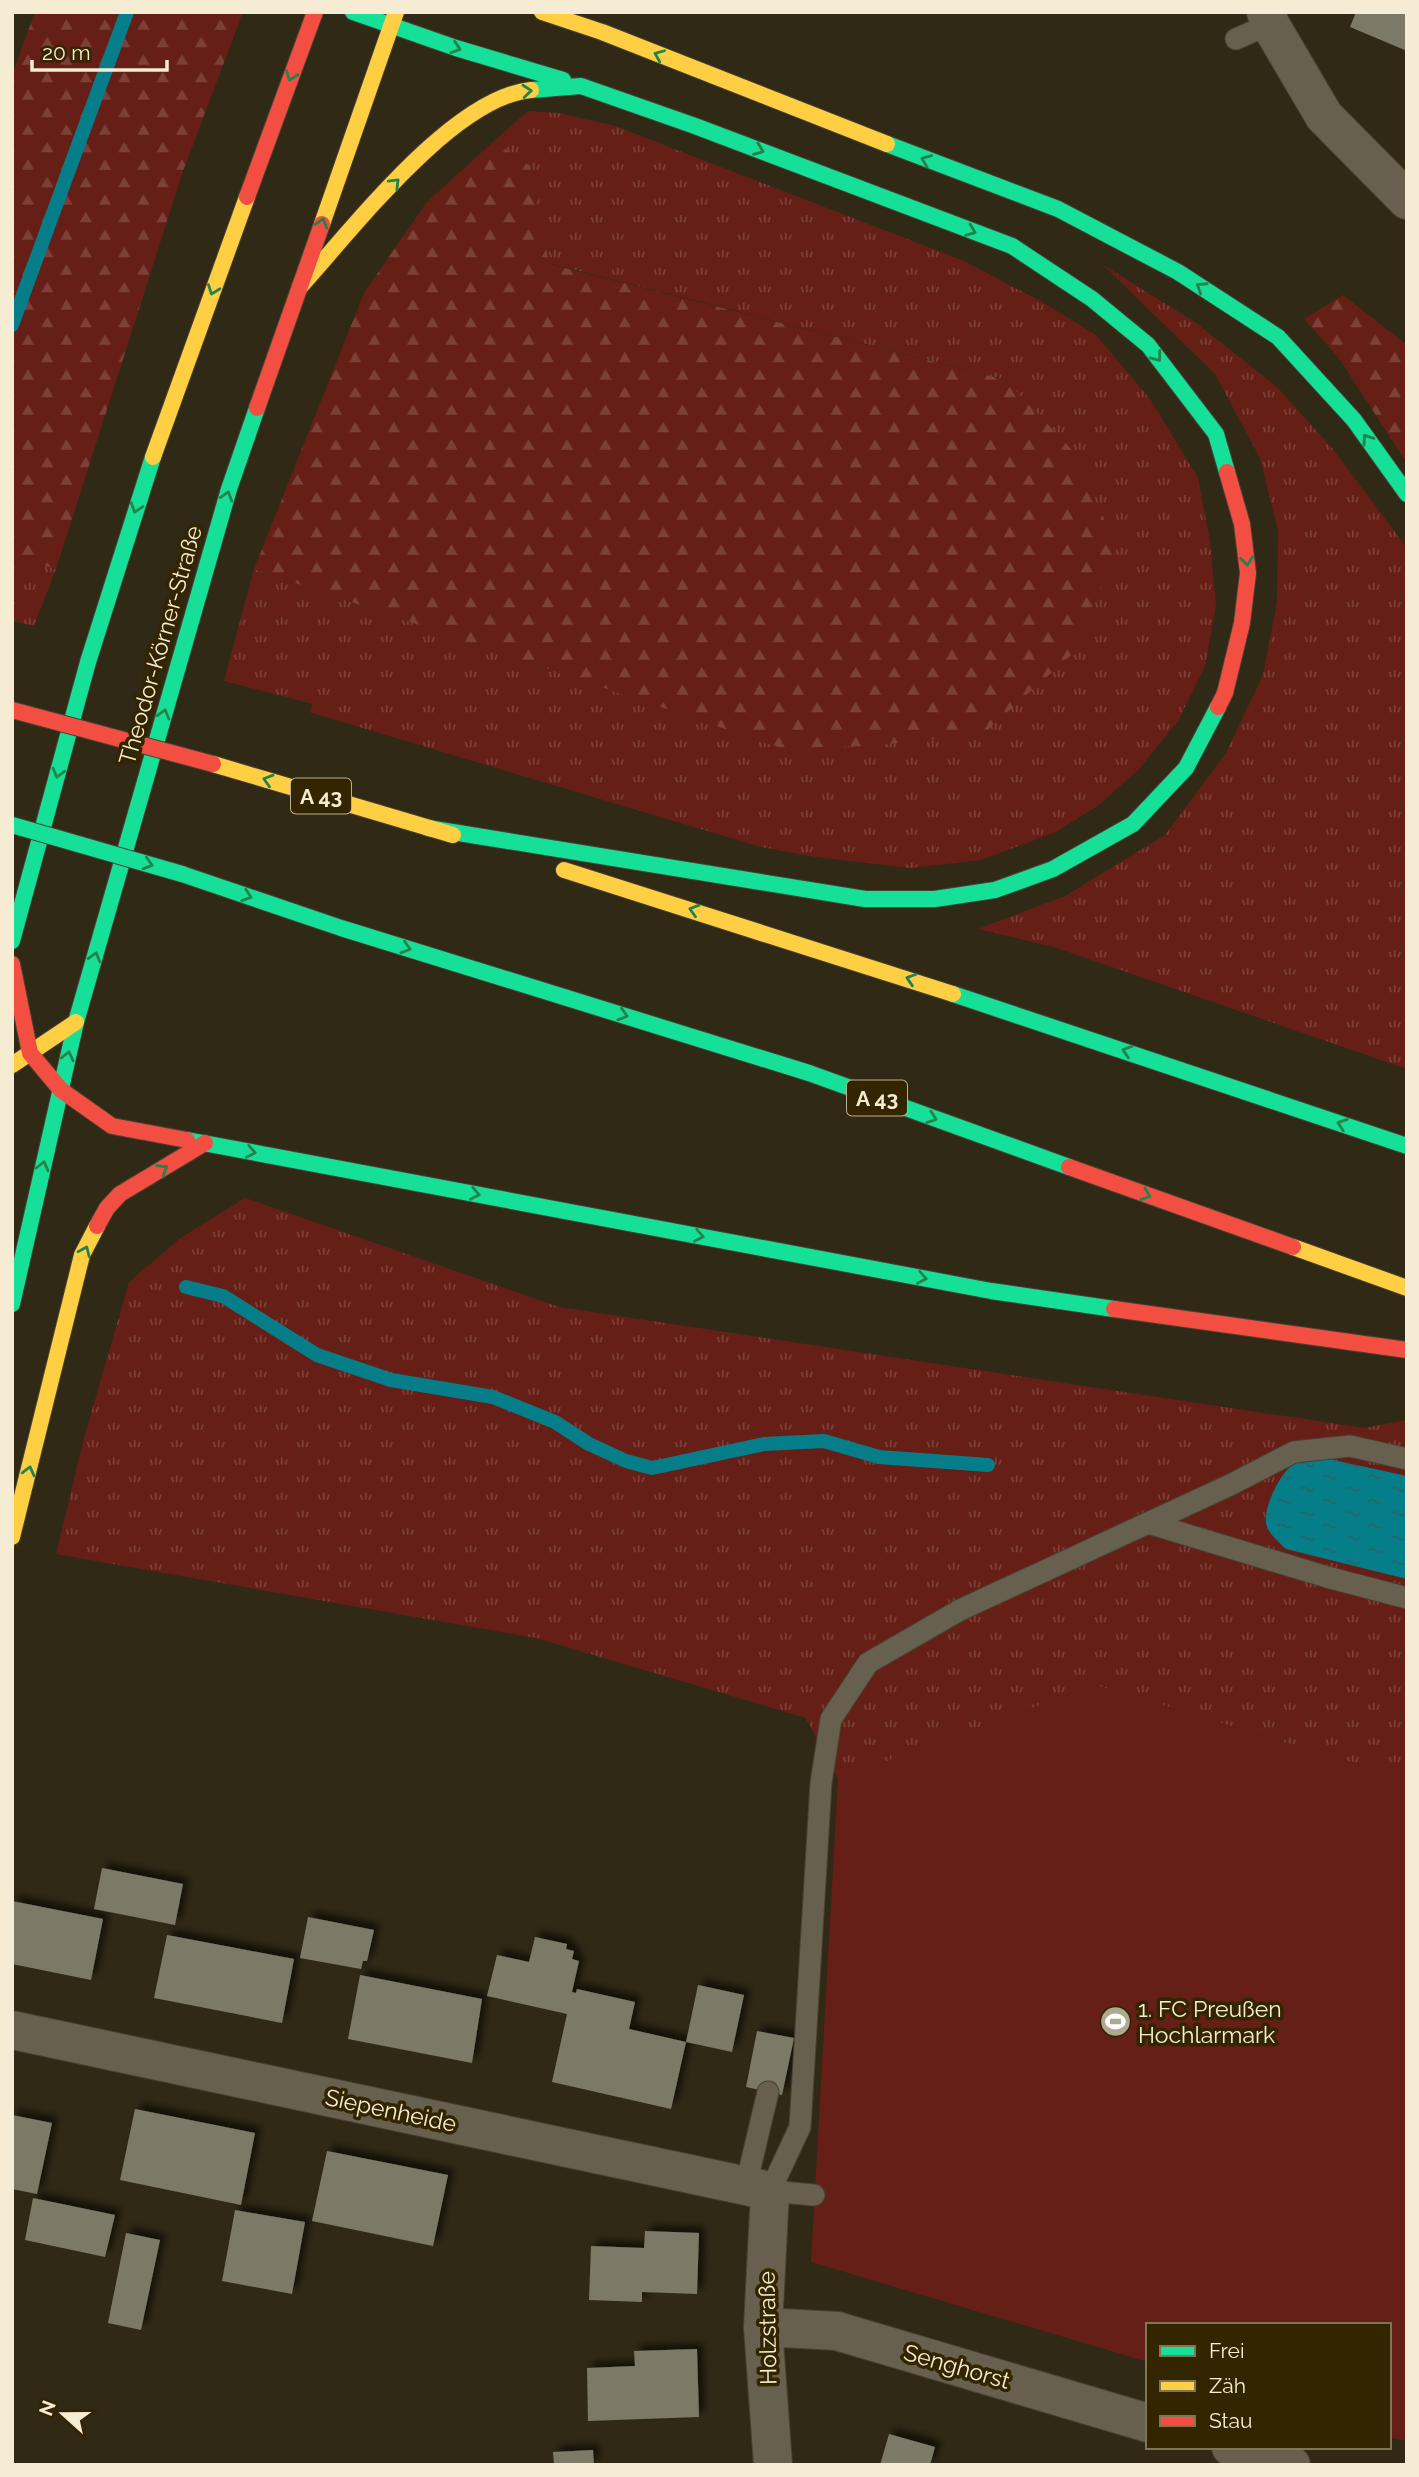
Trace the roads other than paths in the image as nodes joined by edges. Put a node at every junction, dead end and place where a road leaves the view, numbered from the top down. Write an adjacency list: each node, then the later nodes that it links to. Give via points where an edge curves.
1 (315, 12): 15 (main road, one-way to 15, via 157,443 88,662)
2 (354, 12): 5 (main road)
3 (542, 12): 7 (main road)
4 (586, 12): 7 (main road)
5 (394, 19): 8 (main road, one-way to 8); 10 (main road, Theodor-Körner-Straße, one-way to 5)
6 (1257, 25): 9 (street, via 1324,116)
7 (602, 32): 11 (main road, one-way to 7, via 1354,420 1278,337 1178,272 1058,209)
8 (581, 86): 10 (main road, one-way to 8, via 386,192 465,117 512,92); 14 (main road, one-way to 14, via 1012,246 1092,299 1139,337 1216,434 1242,524 1248,573 1242,623 1226,693 1186,768 1133,824 1052,869 995,890 935,899 865,899)
9 (1407, 200)
10 (300, 287): 17 (main road, Theodor-Körner-Straße, one-way to 10, via 229,489)
11 (1407, 494)
12 (12, 710): 14 (main road, A 43, one-way to 12, bridge)
13 (12, 825): 23 (main road, A 43, one-way to 23, bridge, via 182,874 809,1073)
14 (428, 828): 22 (main road, A 43, one-way to 14, via 781,936)
15 (12, 941)
16 (12, 964): 18 (main road)
17 (76, 1022): 18 (main road); 20 (main road, Theodor-Körner-Straße, one-way to 17)
18 (30, 1053): 19 (main road); 20 (main road)
19 (12, 1065)
20 (61, 1090): 21 (main road, via 112,1126); 24 (main road, Theodor-Körner-Straße, one-way to 20)
21 (205, 1143): 25 (main road, one-way to 25, via 991,1291); 28 (main road, one-way to 21, via 82,1255 107,1208 120,1194)
22 (1407, 1146)
23 (1407, 1288)
24 (12, 1304)
25 (1407, 1350)
26 (1407, 1459): 27 (lane, via 1350,1446 1294,1452)
27 (1148, 1523): 29 (lane); 32 (lane, via 960,1610 868,1663 831,1719 821,1783 800,2127)
28 (12, 1537)
29 (1407, 1598)
30 (12, 2030): 32 (street, Siepenheide)
31 (768, 2092): 32 (lane)
32 (758, 2188): 33 (lane); 34 (street, Holzstraße)
33 (814, 2195)
34 (763, 2327): 35 (street, Senghorst, via 837,2331); 37 (street, Holzstraße)
35 (1146, 2422)
36 (1238, 2449): 38 (street)
37 (773, 2465)
38 (1291, 2465)

